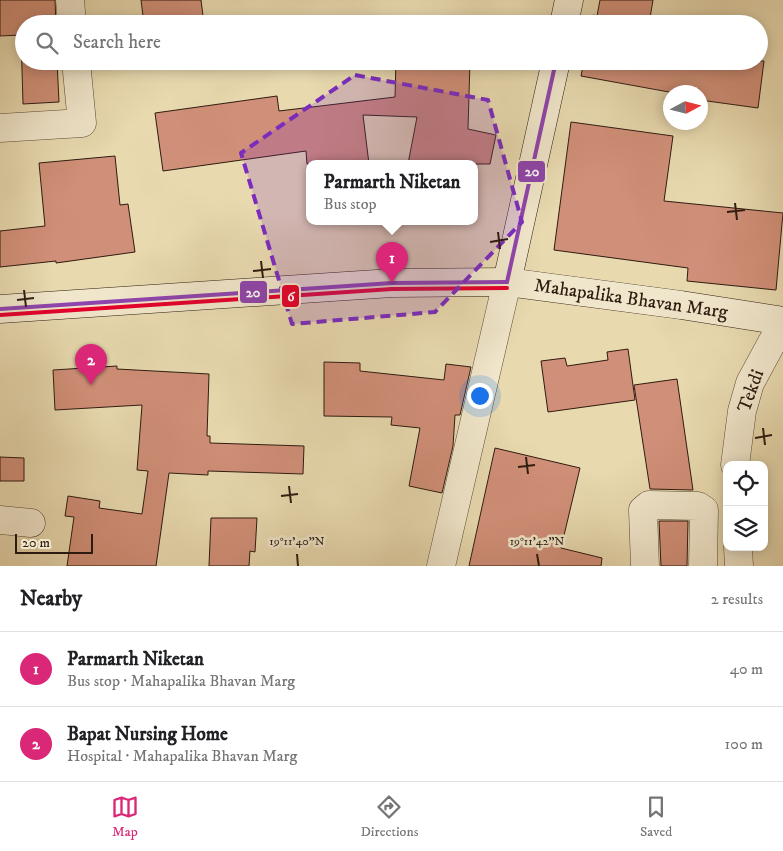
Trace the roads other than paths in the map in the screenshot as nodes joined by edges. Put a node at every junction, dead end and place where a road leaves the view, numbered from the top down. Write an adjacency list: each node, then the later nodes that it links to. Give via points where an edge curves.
1 (70, 0): 3 (street)
2 (569, 0): 4 (street)
3 (71, 15)
4 (566, 15)
5 (77, 70): 7 (street, via 82,123)
6 (554, 70): 8 (street)
7 (0, 128)
8 (507, 282): 9 (street, Mahapalika Bhavan Marg, via 392,283); 10 (street, Mahapalika Bhavan Marg); 15 (street)
9 (0, 309)
10 (783, 321): 11 (street, Tekdi, via 750,383 742,411)
11 (736, 461)
12 (0, 520): 13 (street)
13 (31, 524)
14 (738, 551): 18 (street)
15 (441, 566)
16 (645, 566): 17 (street, via 643,510 649,505 698,506 704,510)
17 (703, 566)
18 (739, 566)

